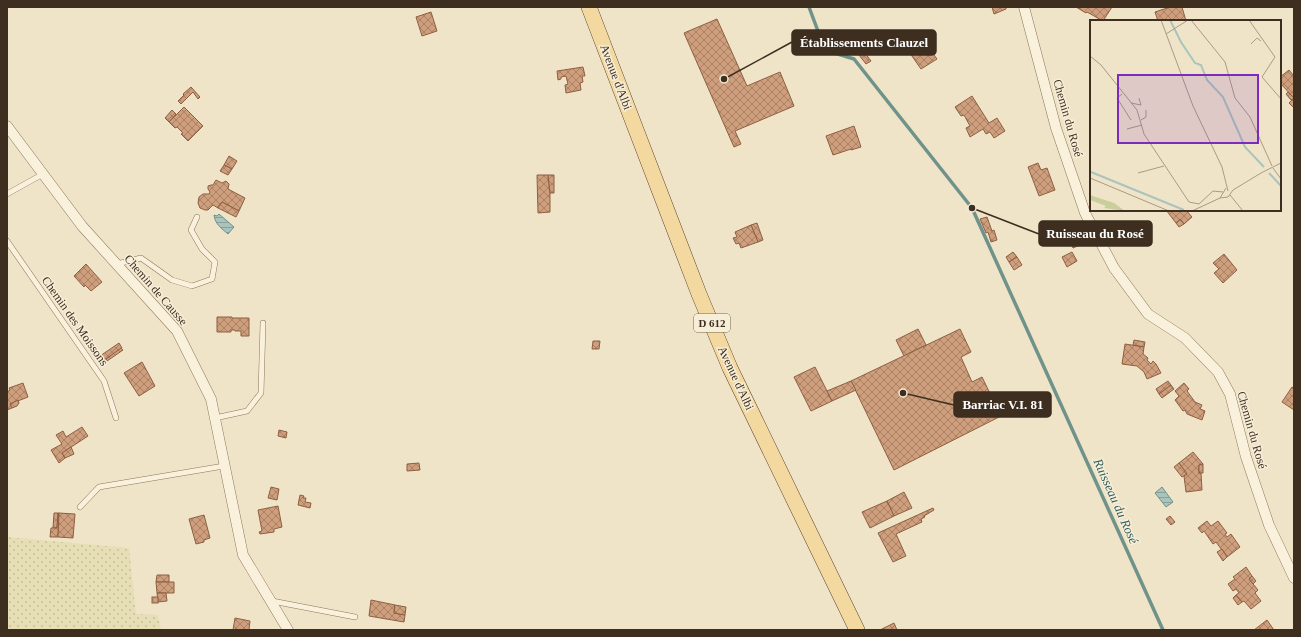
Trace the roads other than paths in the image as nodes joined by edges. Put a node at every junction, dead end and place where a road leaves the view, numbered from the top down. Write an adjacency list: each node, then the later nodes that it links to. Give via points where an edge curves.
1 (589, 7): 18 (main road, Avenue d'Albi / D 612, via 730,368)
2 (1024, 7): 14 (street, Chemin du Rosé, via 1056,128 1085,213 1114,268 1148,314 1185,338 1218,372 1230,394 1246,457 1269,525)
3 (7, 126): 4 (street, Chemin de Causse)
4 (43, 174): 5 (lane); 8 (street, Chemin de Causse, via 82,226)
5 (7, 194)
6 (197, 217): 8 (lane, via 191,230 202,249 215,262 212,279 192,286 172,280 141,258)
7 (7, 241): 10 (lane, Chemin des Moissons, via 104,381)
8 (117, 264): 11 (street, Chemin de Causse, via 177,331 210,399)
9 (263, 323): 11 (lane, via 261,393 247,411)
10 (116, 418)
11 (214, 418): 12 (street, Chemin de Causse)
12 (224, 466): 13 (lane, via 99,487); 15 (street, Chemin de Causse, via 243,555)
13 (80, 507)
14 (1294, 578)
15 (270, 601): 16 (lane); 17 (street, Chemin de Causse)
16 (355, 617)
17 (288, 630)
18 (857, 630)

